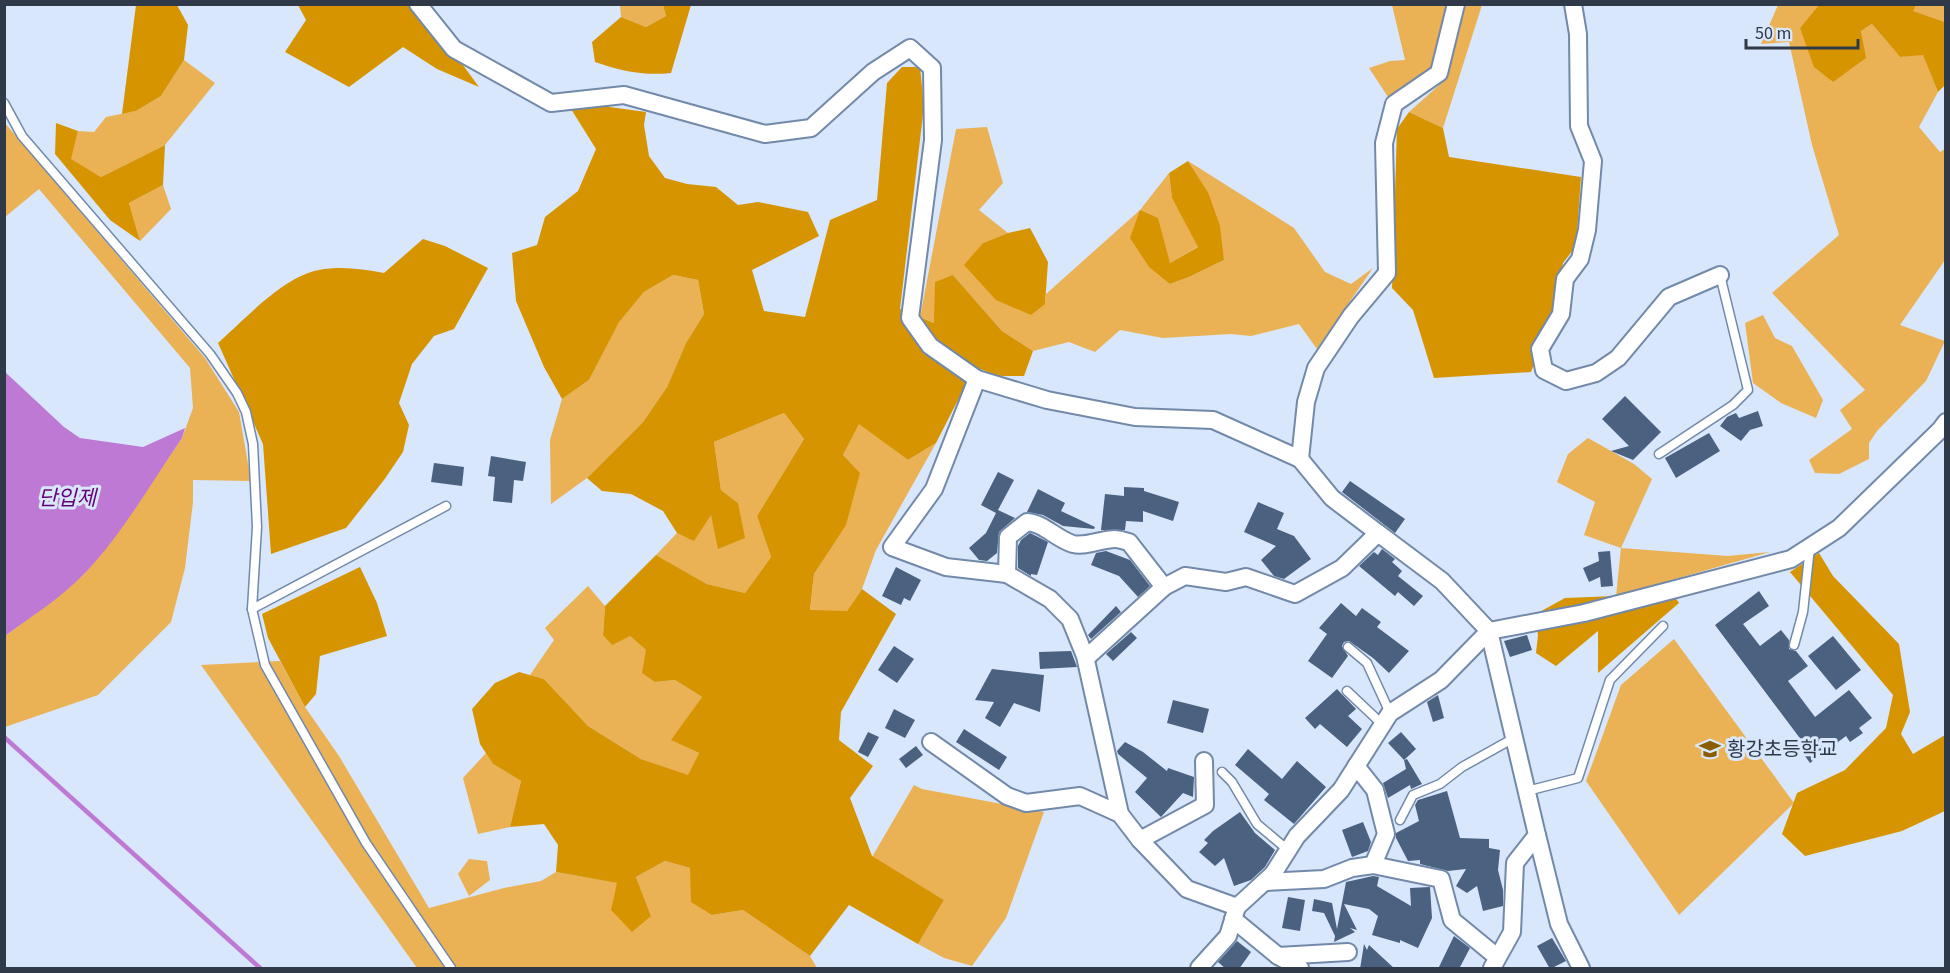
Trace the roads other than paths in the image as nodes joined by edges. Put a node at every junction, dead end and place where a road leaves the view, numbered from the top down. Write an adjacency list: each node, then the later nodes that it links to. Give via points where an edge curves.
1 (418, 4): 6 (street, via 454,49 551,103 624,95 765,134 811,128 873,72 910,48 932,68 933,119 910,318 930,346)
2 (1456, 4): 9 (street, via 1439,73 1394,104 1384,143 1387,273 1316,368 1306,402)
3 (1573, 4): 5 (street, via 1578,34 1579,126 1593,161 1587,230 1580,259 1565,279 1561,314 1540,349 1544,370 1566,381 1596,373 1618,358 1670,297)
4 (4, 103): 15 (lane, via 22,136 210,354 237,393 253,444 256,526)
5 (1720, 275): 8 (lane, via 1748,390 1733,405)
6 (977, 379): 9 (street, via 1047,400 1134,417 1213,420); 13 (street, via 934,489 892,547 946,567)
7 (1946, 422): 12 (street, via 1839,528)
8 (1659, 454)
9 (1300, 459): 11 (street, via 1332,498)
10 (446, 506): 15 (lane)
11 (1378, 533): 14 (street, via 1342,568 1295,594 1246,577 1226,582 1185,576); 17 (street, via 1442,581)
12 (1810, 547): 17 (street, via 1791,559 1584,613); 18 (lane, via 1803,612)
13 (1007, 574): 14 (street, via 1008,537 1027,522 1037,523 1073,544 1114,539 1128,542); 20 (street, via 1050,599 1070,619)
14 (1164, 587): 20 (street)
15 (252, 609): 40 (lane, via 265,665 295,720 366,843)
16 (1663, 626): 28 (lane, via 1610,680 1578,778)
17 (1489, 631): 22 (street, via 1441,680); 23 (street)
18 (1794, 645)
19 (1348, 647): 22 (lane, via 1367,663)
20 (1086, 658): 29 (street)
21 (1347, 691): 22 (lane)
22 (1386, 719): 26 (street)
23 (1514, 738): 28 (street); 30 (lane, via 1440,784 1413,795)
24 (931, 742): 29 (street, via 1007,796 1026,803 1080,796)
25 (1204, 761): 32 (street, via 1205,805)
26 (1356, 766): 33 (street, via 1341,790); 34 (street, via 1375,790 1386,834)
27 (1222, 771): 33 (lane, via 1257,824)
28 (1527, 791): 31 (street)
29 (1120, 814): 32 (street)
30 (1400, 820)
31 (1537, 835): 39 (street, via 1515,863 1512,932); 43 (street, via 1560,924)
32 (1140, 840): 36 (street, via 1187,889)
33 (1288, 850): 35 (street)
34 (1373, 865): 35 (street, via 1324,879); 39 (street, via 1441,879 1452,920)
35 (1265, 882): 36 (street)
36 (1235, 913): 38 (street); 41 (street, via 1228,936)
37 (1348, 952): 38 (street)
38 (1278, 956): 42 (street)
39 (1495, 963)
40 (451, 969)
41 (1200, 969)
42 (1300, 969)
43 (1581, 969)

